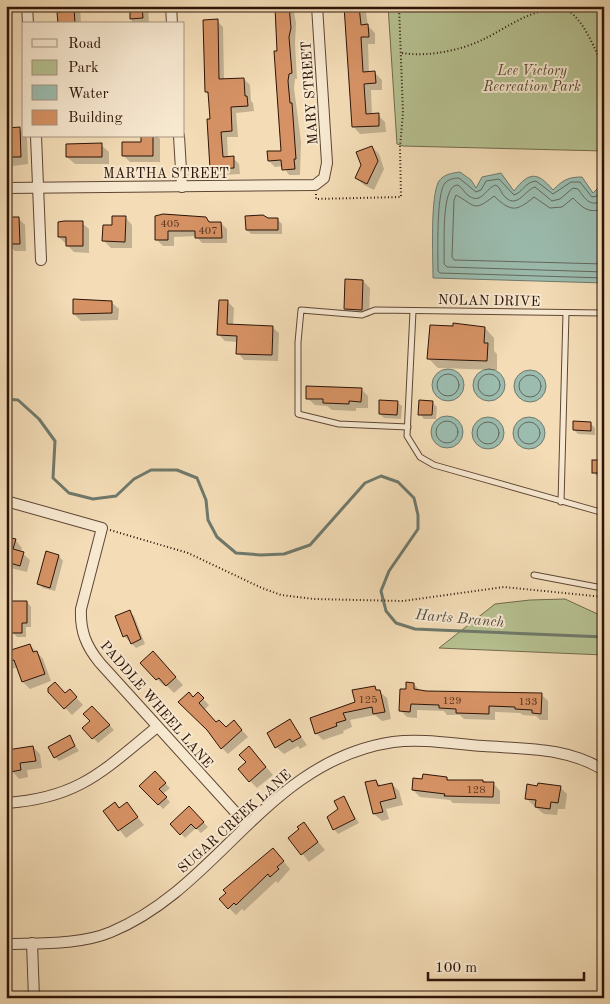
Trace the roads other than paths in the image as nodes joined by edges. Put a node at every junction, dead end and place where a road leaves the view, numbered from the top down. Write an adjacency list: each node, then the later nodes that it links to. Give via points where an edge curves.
1 (27, 6): 4 (street)
2 (171, 6): 5 (street)
3 (317, 6): 8 (street, MARY STREET, via 327,154)
4 (28, 22)
5 (172, 22)
6 (36, 138): 11 (street)
7 (179, 138): 9 (street)
8 (320, 181): 9 (street, MARTHA STREET)
9 (182, 187): 11 (street, MARTHA STREET)
10 (6, 188): 11 (street, MARTHA STREET)
11 (39, 188): 12 (street)
12 (41, 260)
13 (413, 311): 14 (lane, NOLAN DRIVE); 16 (lane); 16 (lane, NOLAN DRIVE, via 375,310 362,315 302,310 298,342 298,414 339,424)
14 (566, 313): 15 (lane, NOLAN DRIVE); 18 (lane)
15 (604, 313)
16 (408, 427): 18 (lane, via 407,436 420,458 434,466)
17 (6, 501): 22 (street, PADDLE WHEEL LANE, via 102,528 84,593 80,622 82,634 100,663)
18 (561, 502): 19 (lane)
19 (604, 513)
20 (534, 575): 21 (lane)
21 (604, 586)
22 (156, 727): 24 (street, via 103,771 74,789 47,798); 25 (street, PADDLE WHEEL LANE)
23 (604, 770): 25 (street, SUGAR CREEK LANE, via 562,752 392,742 341,757 314,770 289,787)
24 (6, 803)
25 (247, 825): 26 (street, SUGAR CREEK LANE, via 178,890 128,923 97,937)
26 (32, 943): 27 (street, SUGAR CREEK LANE); 28 (street)
27 (6, 944)
28 (34, 998)

